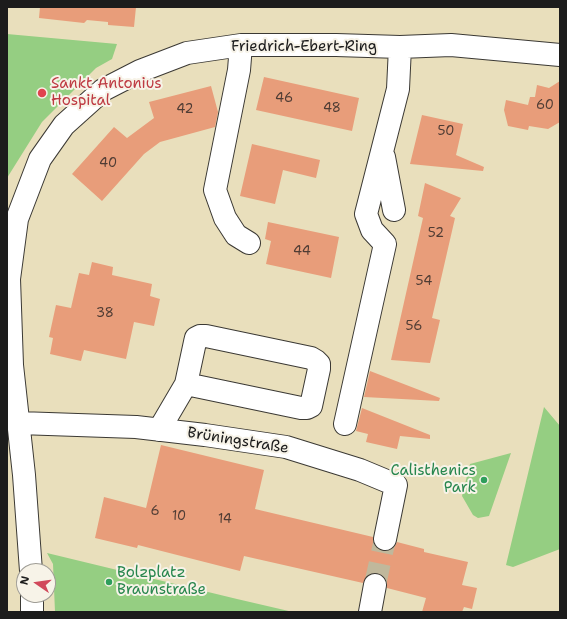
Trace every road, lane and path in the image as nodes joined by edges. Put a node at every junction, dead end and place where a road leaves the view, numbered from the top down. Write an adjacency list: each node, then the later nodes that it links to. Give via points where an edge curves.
1 (241, 45): 2 (street, Friedrich-Ebert-Ring); 6 (street, via 239,70 215,190 225,218 236,235); 8 (street, Friedrich-Ebert-Ring, via 187,53 140,71 103,90 64,124 40,158 17,219 9,279 12,365)
2 (400, 47): 3 (street, Friedrich-Ebert-Ring, via 451,44); 4 (street, via 398,89)
3 (560, 55)
4 (383, 150): 5 (street); 9 (street, via 366,214 372,230 385,244)
5 (394, 210)
6 (249, 243)
7 (186, 384): 7 (street, via 196,338 200,336 311,358 319,364 311,406 307,408); 10 (street)
8 (19, 423): 10 (street, Brüningstraße); 12 (street, Friedrich-Ebert-Ring)
9 (345, 424)
10 (159, 430): 11 (street, Brüningstraße, via 286,447 360,470 396,485)
11 (385, 540)
12 (30, 563)
13 (375, 585): 14 (street)
14 (370, 612)

